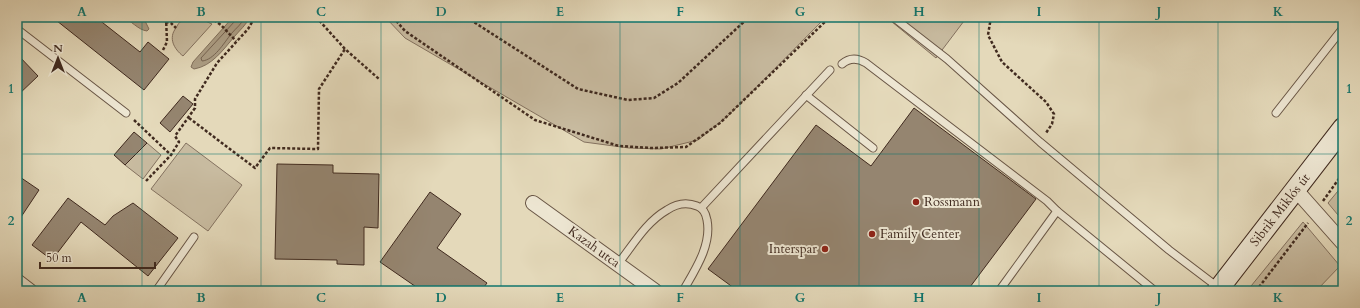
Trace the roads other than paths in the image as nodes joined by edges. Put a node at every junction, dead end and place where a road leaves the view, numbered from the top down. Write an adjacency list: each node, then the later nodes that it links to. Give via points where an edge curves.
1 (893, 17): 19 (lane, via 947,59 1040,142)
2 (1343, 28): 8 (lane)
3 (17, 29): 7 (lane)
4 (842, 64): 14 (lane, via 851,59 866,63)
5 (830, 70): 6 (lane)
6 (806, 95): 10 (lane); 13 (lane)
7 (126, 113)
8 (1276, 113)
9 (1343, 128): 11 (street, Sibrik Miklós út)
10 (873, 148)
11 (1296, 190): 16 (street); 19 (street, Sibrik Miklós út)
12 (532, 203): 17 (street, Kazah utca)
13 (701, 208): 17 (lane, via 692,204 679,205 659,215 640,234); 21 (lane, via 707,218 706,246)
14 (1057, 211): 22 (lane); 23 (lane)
15 (194, 237): 20 (lane)
16 (1343, 243)
17 (618, 264): 18 (street, Kazah utca)
18 (650, 290)
19 (1218, 290)
20 (156, 291)
21 (683, 291)
22 (999, 291)
23 (1155, 291)

